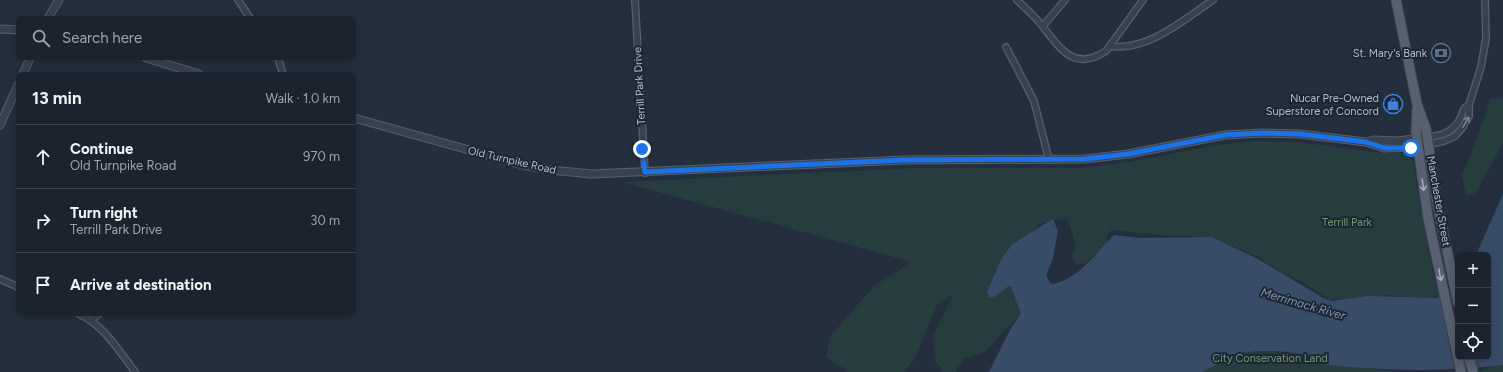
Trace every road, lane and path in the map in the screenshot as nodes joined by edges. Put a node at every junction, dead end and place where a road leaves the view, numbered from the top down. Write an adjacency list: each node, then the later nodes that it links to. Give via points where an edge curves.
1 (59, 0): 10 (street)
2 (238, 0): 11 (street)
3 (635, 0): 30 (street, Terrill Park Drive)
4 (1017, 0): 12 (street)
5 (1065, 0): 12 (street)
6 (1143, 0): 15 (street)
7 (1214, 0): 15 (street, via 1162,36 1122,48)
8 (1396, 0): 24 (main road, Manchester Street)
9 (1485, 0): 27 (street, via 1484,52 1469,105 1469,116 1459,131 1449,139)
10 (49, 16)
11 (249, 16)
12 (1043, 26): 15 (street, via 1058,48 1073,58 1100,55)
13 (0, 29): 14 (street)
14 (16, 30)
15 (1111, 46)
16 (1006, 47): 29 (street, via 1034,101)
17 (29, 60): 20 (street)
18 (153, 60): 21 (street)
19 (279, 60): 22 (street)
20 (24, 72)
21 (192, 72)
22 (282, 72)
23 (16, 96): 26 (street)
24 (1417, 104): 27 (main road, Manchester Street); 28 (main road, Manchester Street)
25 (356, 119): 30 (street, Old Turnpike Road, via 523,165 586,174)
26 (0, 125)
27 (1427, 141): 28 (street, Old Turnpike Road); 33 (main road, Manchester Street)
28 (1417, 143): 29 (street, Old Turnpike Road, via 1374,140 1366,142 1300,134 1237,134 1128,154); 39 (main road, Manchester Street, one-way to 39, via 1433,239)
29 (1048, 160): 30 (street, Old Turnpike Road, via 905,160)
30 (645, 172)
31 (0, 279): 32 (street)
32 (16, 286)
33 (1455, 289)
34 (83, 316): 36 (street)
35 (96, 316): 36 (street)
36 (91, 320): 38 (street)
37 (1470, 360): 40 (main road)
38 (135, 372)
39 (1461, 372)
40 (1473, 372)

